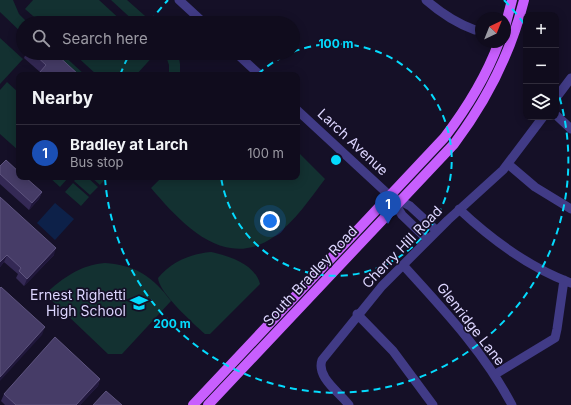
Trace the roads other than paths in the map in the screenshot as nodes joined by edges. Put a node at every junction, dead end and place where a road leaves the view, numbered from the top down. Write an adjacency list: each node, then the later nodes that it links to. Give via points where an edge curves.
1 (179, 0): 6 (street)
2 (426, 0): 7 (street, via 442,14)
3 (512, 0): 5 (main road)
4 (524, 0): 19 (main road, South Bradley Road, via 508,51 479,108 454,144)
5 (509, 12)
6 (196, 16)
7 (475, 30)
8 (496, 48): 18 (main road, South Bradley Road, via 482,80 456,122)
9 (244, 60): 10 (street)
10 (257, 72)
11 (571, 78): 12 (street)
12 (559, 94)
13 (300, 113): 18 (street, Larch Avenue)
14 (559, 118): 16 (street)
15 (541, 120): 17 (street, Cherry Hill Road)
16 (571, 128)
17 (508, 164): 20 (street, Cherry Hill Road); 21 (street, via 535,187)
18 (390, 196): 19 (street, Larch Avenue); 28 (main road, South Bradley Road)
19 (398, 203): 22 (street, via 410,206); 23 (street, Larch Avenue, via 402,215); 29 (main road, South Bradley Road)
20 (459, 209): 22 (street, Cherry Hill Road); 25 (street, via 503,247)
21 (571, 210)
22 (437, 230): 23 (street, Cherry Hill Road)
23 (428, 240): 24 (street, Cherry Hill Road)
24 (404, 264): 26 (street, Cherry Hill Road); 27 (street, Glenridge Lane, via 461,328)
25 (567, 281): 27 (street, via 554,338)
26 (358, 314): 30 (street, Cherry Hill Road, via 319,367 321,374); 31 (street, via 397,356)
27 (494, 375): 32 (street, Glenridge Lane)
28 (193, 405)
29 (208, 405)
30 (349, 405)
31 (433, 405)
32 (512, 405)

